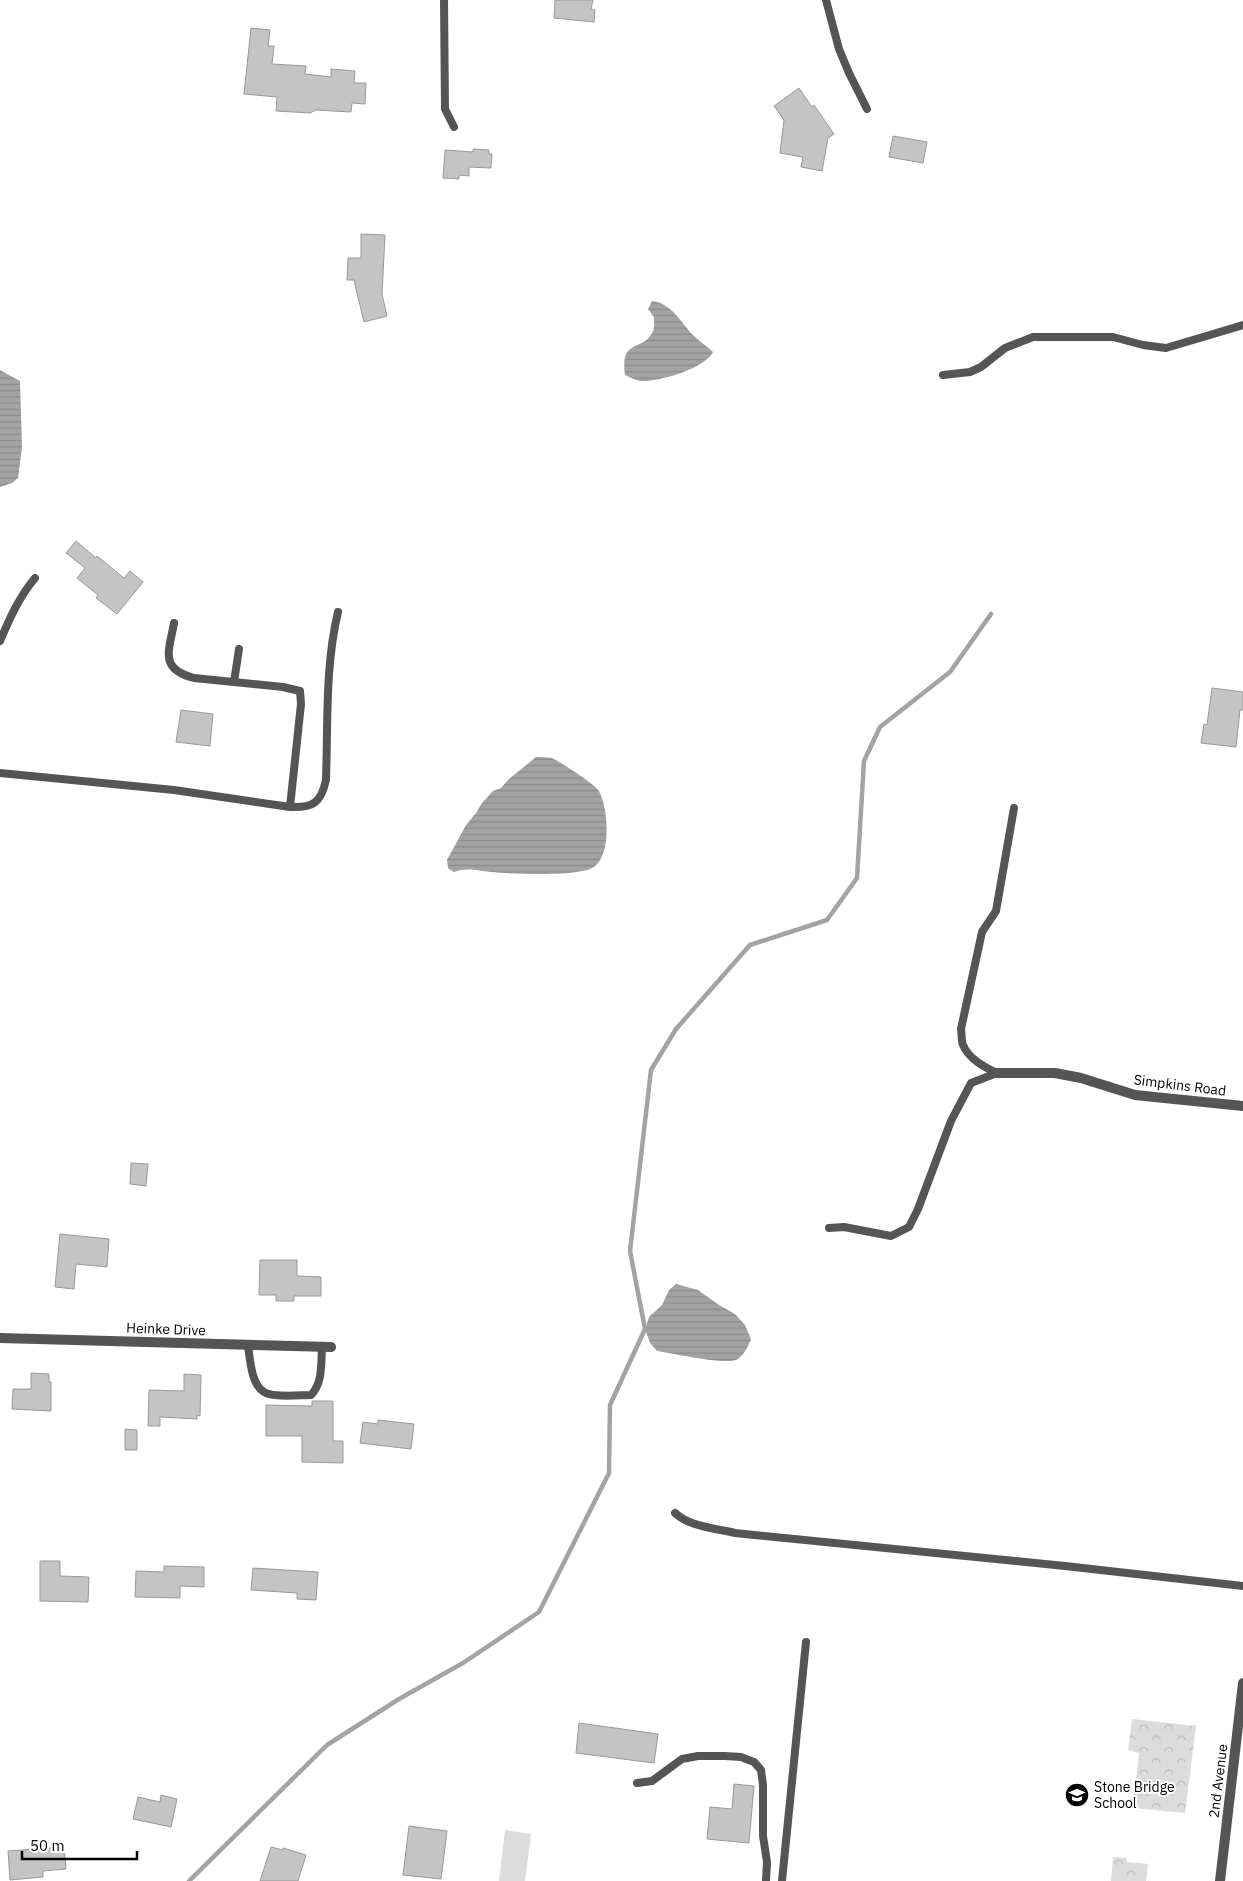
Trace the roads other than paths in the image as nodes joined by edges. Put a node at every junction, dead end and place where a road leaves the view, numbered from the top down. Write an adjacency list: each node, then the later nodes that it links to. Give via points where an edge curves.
1 (444, 0): 4 (lane, via 445,109)
2 (826, 0): 3 (lane, via 839,49)
3 (867, 109)
4 (454, 127)
5 (1243, 325): 6 (lane, via 1166,348 1143,346 1113,337 1032,336 1005,348 975,370)
6 (943, 375)
7 (35, 578): 10 (lane, via 15,606)
8 (338, 612): 14 (lane, via 332,644 324,788 314,804 306,808)
9 (174, 622): 12 (lane, via 168,653 173,670 194,678)
10 (0, 641)
11 (239, 649): 12 (lane)
12 (234, 682): 14 (lane, via 284,687 300,692)
13 (0, 773): 14 (lane, via 174,790)
14 (290, 807)
15 (1014, 808): 16 (lane, via 996,911 982,932 961,1029 963,1045 972,1058)
16 (997, 1073): 17 (street, Simpkins Road, via 1055,1073 1134,1096); 18 (lane, via 970,1083 951,1121 909,1227 892,1236 844,1226)
17 (1243, 1106)
18 (829, 1228)
19 (0, 1338): 20 (street, Heinke Drive)
20 (248, 1345): 21 (street, Heinke Drive); 21 (lane, via 251,1367 259,1386 264,1392 274,1395 311,1395 320,1380)
21 (327, 1347)
22 (675, 1512): 23 (lane, via 690,1522 735,1533)
23 (1243, 1586)
24 (806, 1642): 28 (lane)
25 (1243, 1683): 29 (street, 2nd Avenue)
26 (637, 1784): 27 (lane, via 652,1781 682,1759 725,1756 754,1762 761,1770 763,1785 763,1836 768,1862)
27 (766, 1881)
28 (782, 1881)
29 (1220, 1881)

